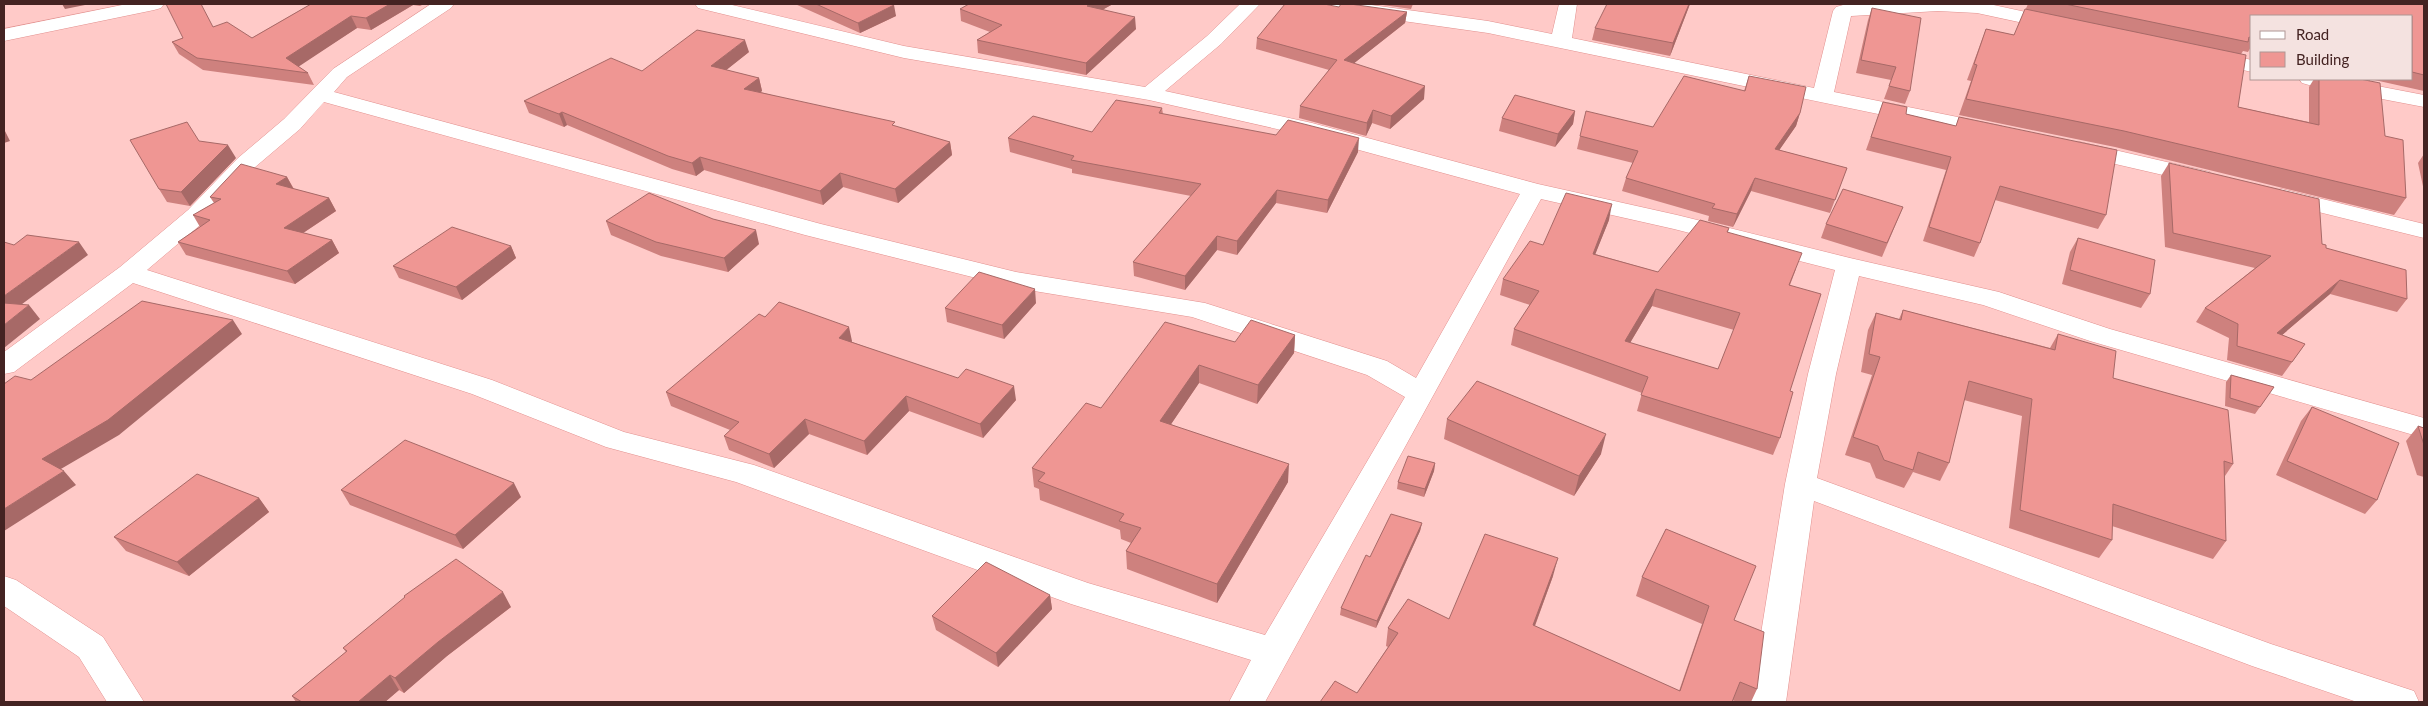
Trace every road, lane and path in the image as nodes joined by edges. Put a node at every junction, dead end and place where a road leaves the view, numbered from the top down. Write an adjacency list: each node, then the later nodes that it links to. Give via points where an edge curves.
1 (154, 4): 9 (street)
2 (444, 4): 15 (street, via 340,73)
3 (705, 4): 14 (street, via 904,52)
4 (1251, 4): 14 (street)
5 (1325, 4): 10 (street, via 1488,27)
6 (1568, 4): 10 (street)
7 (1840, 8): 8 (street, via 1977,7); 16 (street)
8 (2078, 29)
9 (4, 35)
10 (1561, 42): 16 (street)
11 (2187, 52): 12 (street)
12 (2250, 66)
13 (2314, 80): 17 (street)
14 (1150, 94): 21 (street, via 1312,130)
15 (321, 95): 25 (street, via 246,163 198,215); 27 (street, via 814,230 1016,280 1196,309 1377,368)
16 (1823, 95): 18 (street)
17 (2424, 101)
18 (2012, 135)
19 (2059, 144): 20 (street)
20 (2221, 181)
21 (1534, 190): 24 (street); 27 (street)
22 (2260, 191): 23 (street)
23 (2424, 231)
24 (1849, 266): 28 (street, via 1990,298 2100,335); 29 (street, via 1832,323)
25 (129, 273): 26 (street); 31 (street, via 482,388 616,440 743,473 1083,595)
26 (4, 365)
27 (1421, 394): 31 (street)
28 (2424, 428)
29 (1800, 484): 34 (street); 35 (street, via 2264,656)
30 (4, 589): 32 (street, via 90,647)
31 (1272, 652): 33 (street)
32 (126, 702)
33 (1247, 702)
34 (1768, 702)
35 (2401, 702)

